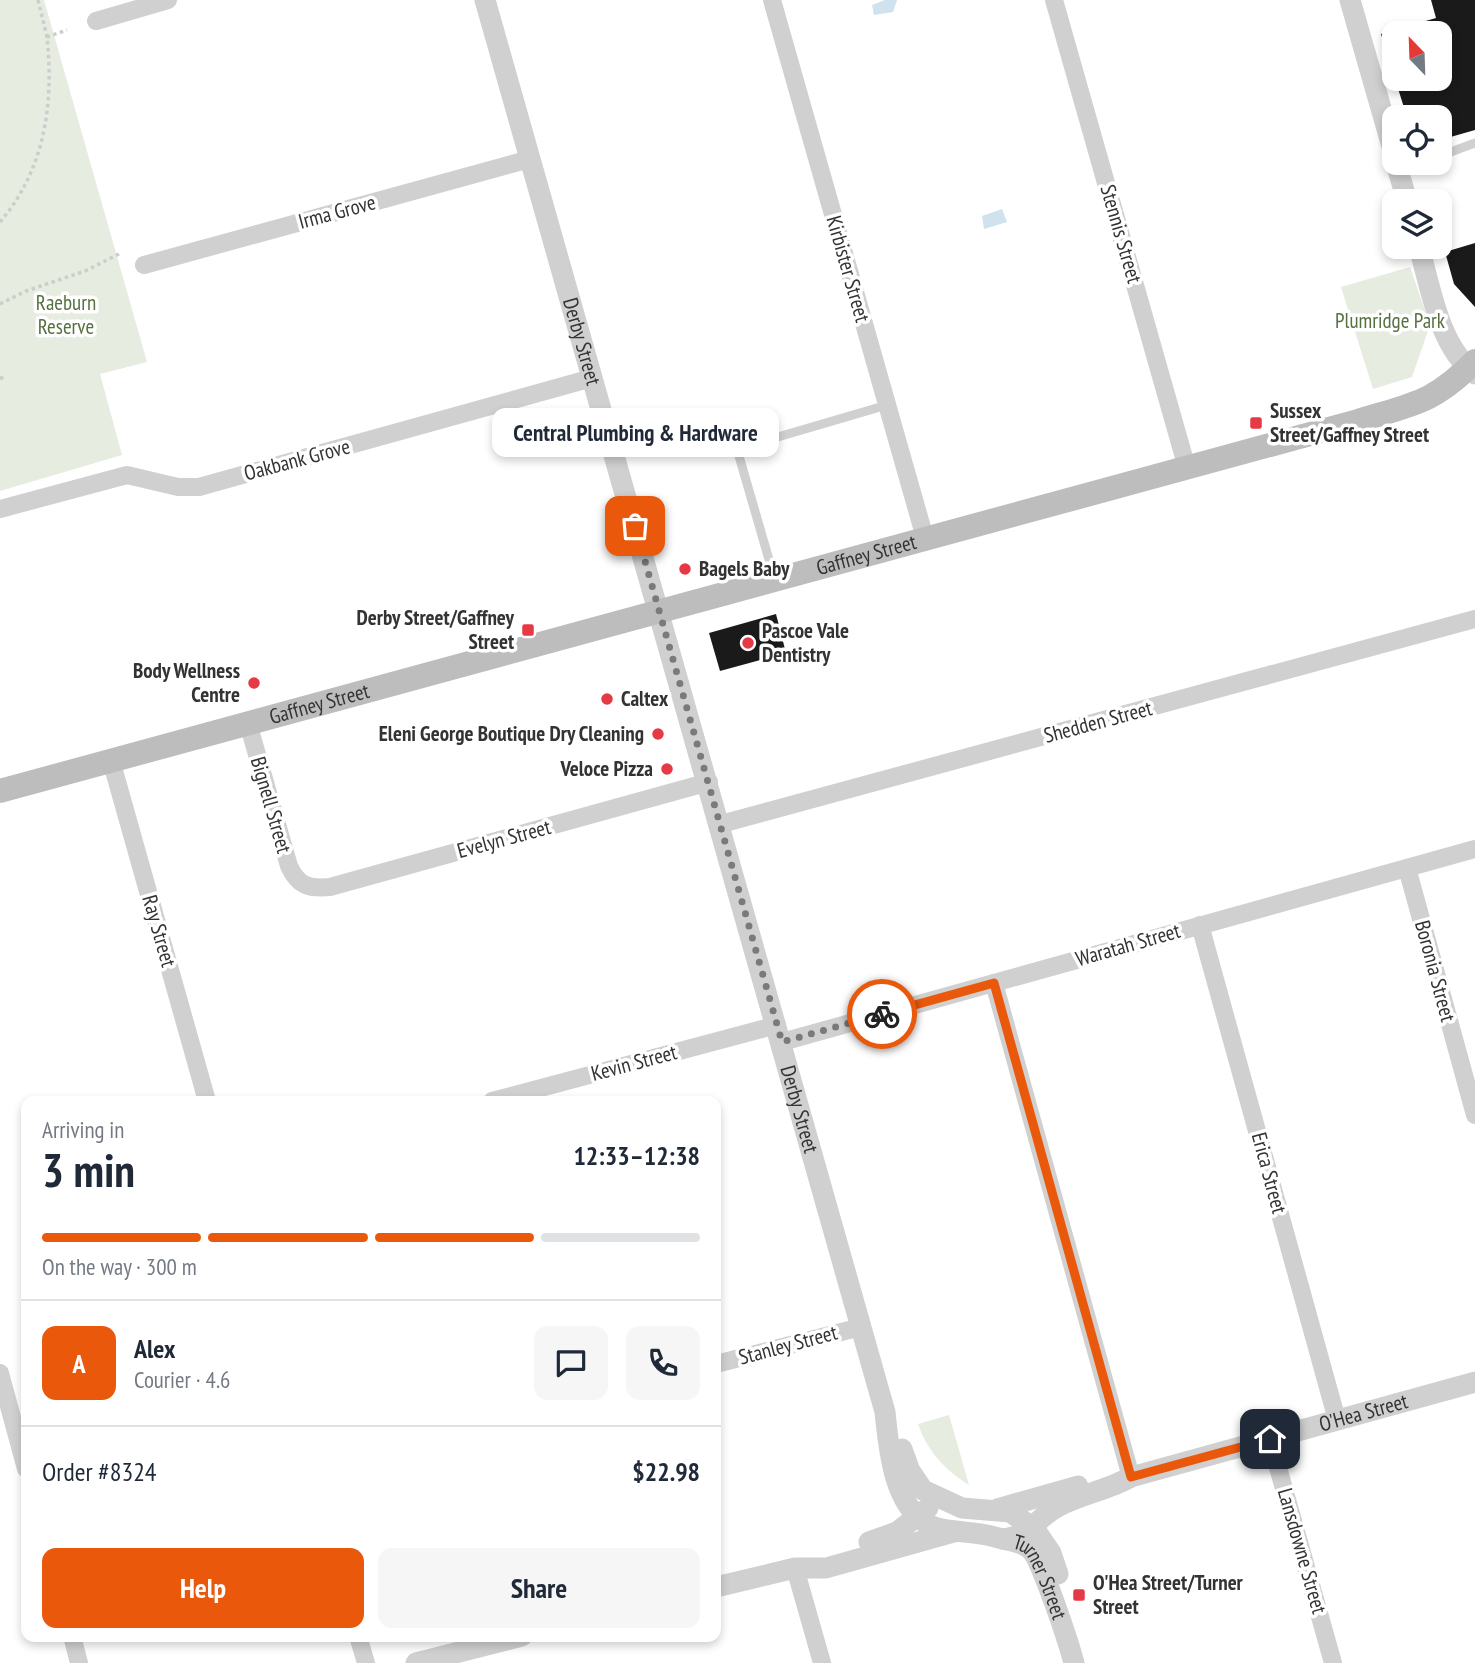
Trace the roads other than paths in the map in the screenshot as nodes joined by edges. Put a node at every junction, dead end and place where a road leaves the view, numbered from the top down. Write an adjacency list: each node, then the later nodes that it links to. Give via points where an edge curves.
1 (168, 0): 6 (street)
2 (485, 0): 10 (street, Derby Street)
3 (772, 0): 15 (street, Kirbister Street)
4 (1054, 0): 16 (street, Stennis Street)
5 (1349, 0): 7 (street)
6 (96, 21)
7 (1382, 114)
8 (1475, 144): 9 (lane)
9 (1452, 152)
10 (530, 159): 12 (street, Irma Grove); 14 (street, Derby Street)
11 (1423, 259): 13 (street, via 1446,335)
12 (144, 265)
13 (1473, 368): 16 (main road, Gaffney Street, via 1428,400)
14 (592, 378): 17 (street, Oakbank Grove, via 199,486 178,487 127,475); 20 (street, Derby Street)
15 (887, 405): 18 (street, Kirbister Street); 19 (lane, via 737,449)
16 (1187, 468): 18 (main road, Gaffney Street)
17 (0, 509)
18 (925, 538): 19 (main road, Gaffney Street)
19 (774, 579): 20 (main road, Gaffney Street)
20 (660, 611): 22 (main road, Gaffney Street); 24 (street, Derby Street)
21 (1475, 619): 26 (street, Shedden Street)
22 (248, 723): 23 (main road, Gaffney Street); 29 (street, Bignell Street, via 289,866)
23 (111, 760): 25 (main road, Gaffney Street); 33 (street, Ray Street)
24 (709, 782): 26 (street, Derby Street); 29 (street, Evelyn Street, via 330,887)
25 (0, 791)
26 (720, 824): 32 (street, Derby Street)
27 (1475, 849): 28 (street, Waratah Street)
28 (1407, 868): 30 (street, Waratah Street); 35 (street, Boronia Street)
29 (299, 883)
30 (1200, 925): 31 (street, Waratah Street); 41 (street, Erica Street)
31 (994, 983): 32 (street, Waratah Street); 44 (street)
32 (779, 1033): 34 (street, Kevin Street); 36 (street, Derby Street)
33 (206, 1096)
34 (516, 1096)
35 (1475, 1115)
36 (861, 1326): 37 (street, Stanley Street); 40 (street, Derby Street)
37 (721, 1363)
38 (0, 1373): 43 (street)
39 (1475, 1382): 41 (street, O'Hea Street)
40 (885, 1412): 45 (street, Derby Street, via 916,1482 934,1497); 47 (street, Derby Street, via 897,1480)
41 (1337, 1420): 42 (street, O'Hea Street)
42 (1270, 1439): 44 (street, O'Hea Street); 62 (street, Lansdowne Street)
43 (21, 1451)
44 (1131, 1477): 46 (street, O'Hea Street, via 1110,1477); 48 (street, O'Hea Street, via 1061,1504)
45 (962, 1508): 46 (street, Derby Street); 47 (street, via 942,1504)
46 (997, 1509): 48 (street, Turner Street)
47 (918, 1516): 49 (street, via 938,1528); 51 (street, via 888,1537 822,1555)
48 (1034, 1528): 50 (street, O'Hea Street); 53 (street, Turner Street, via 1051,1553 1062,1587)
49 (960, 1531): 50 (street, Turner Street); 51 (street, via 826,1568)
50 (1002, 1539): 53 (street, Turner Street, via 1020,1543 1036,1555)
51 (795, 1568): 52 (street); 60 (street)
52 (721, 1586)
53 (1066, 1631): 61 (street, Turner Street)
54 (74, 1642): 57 (street)
55 (360, 1642): 58 (street)
56 (498, 1642): 59 (street)
57 (79, 1663)
58 (366, 1663)
59 (416, 1663)
60 (822, 1663)
61 (1074, 1663)
62 (1333, 1663)

